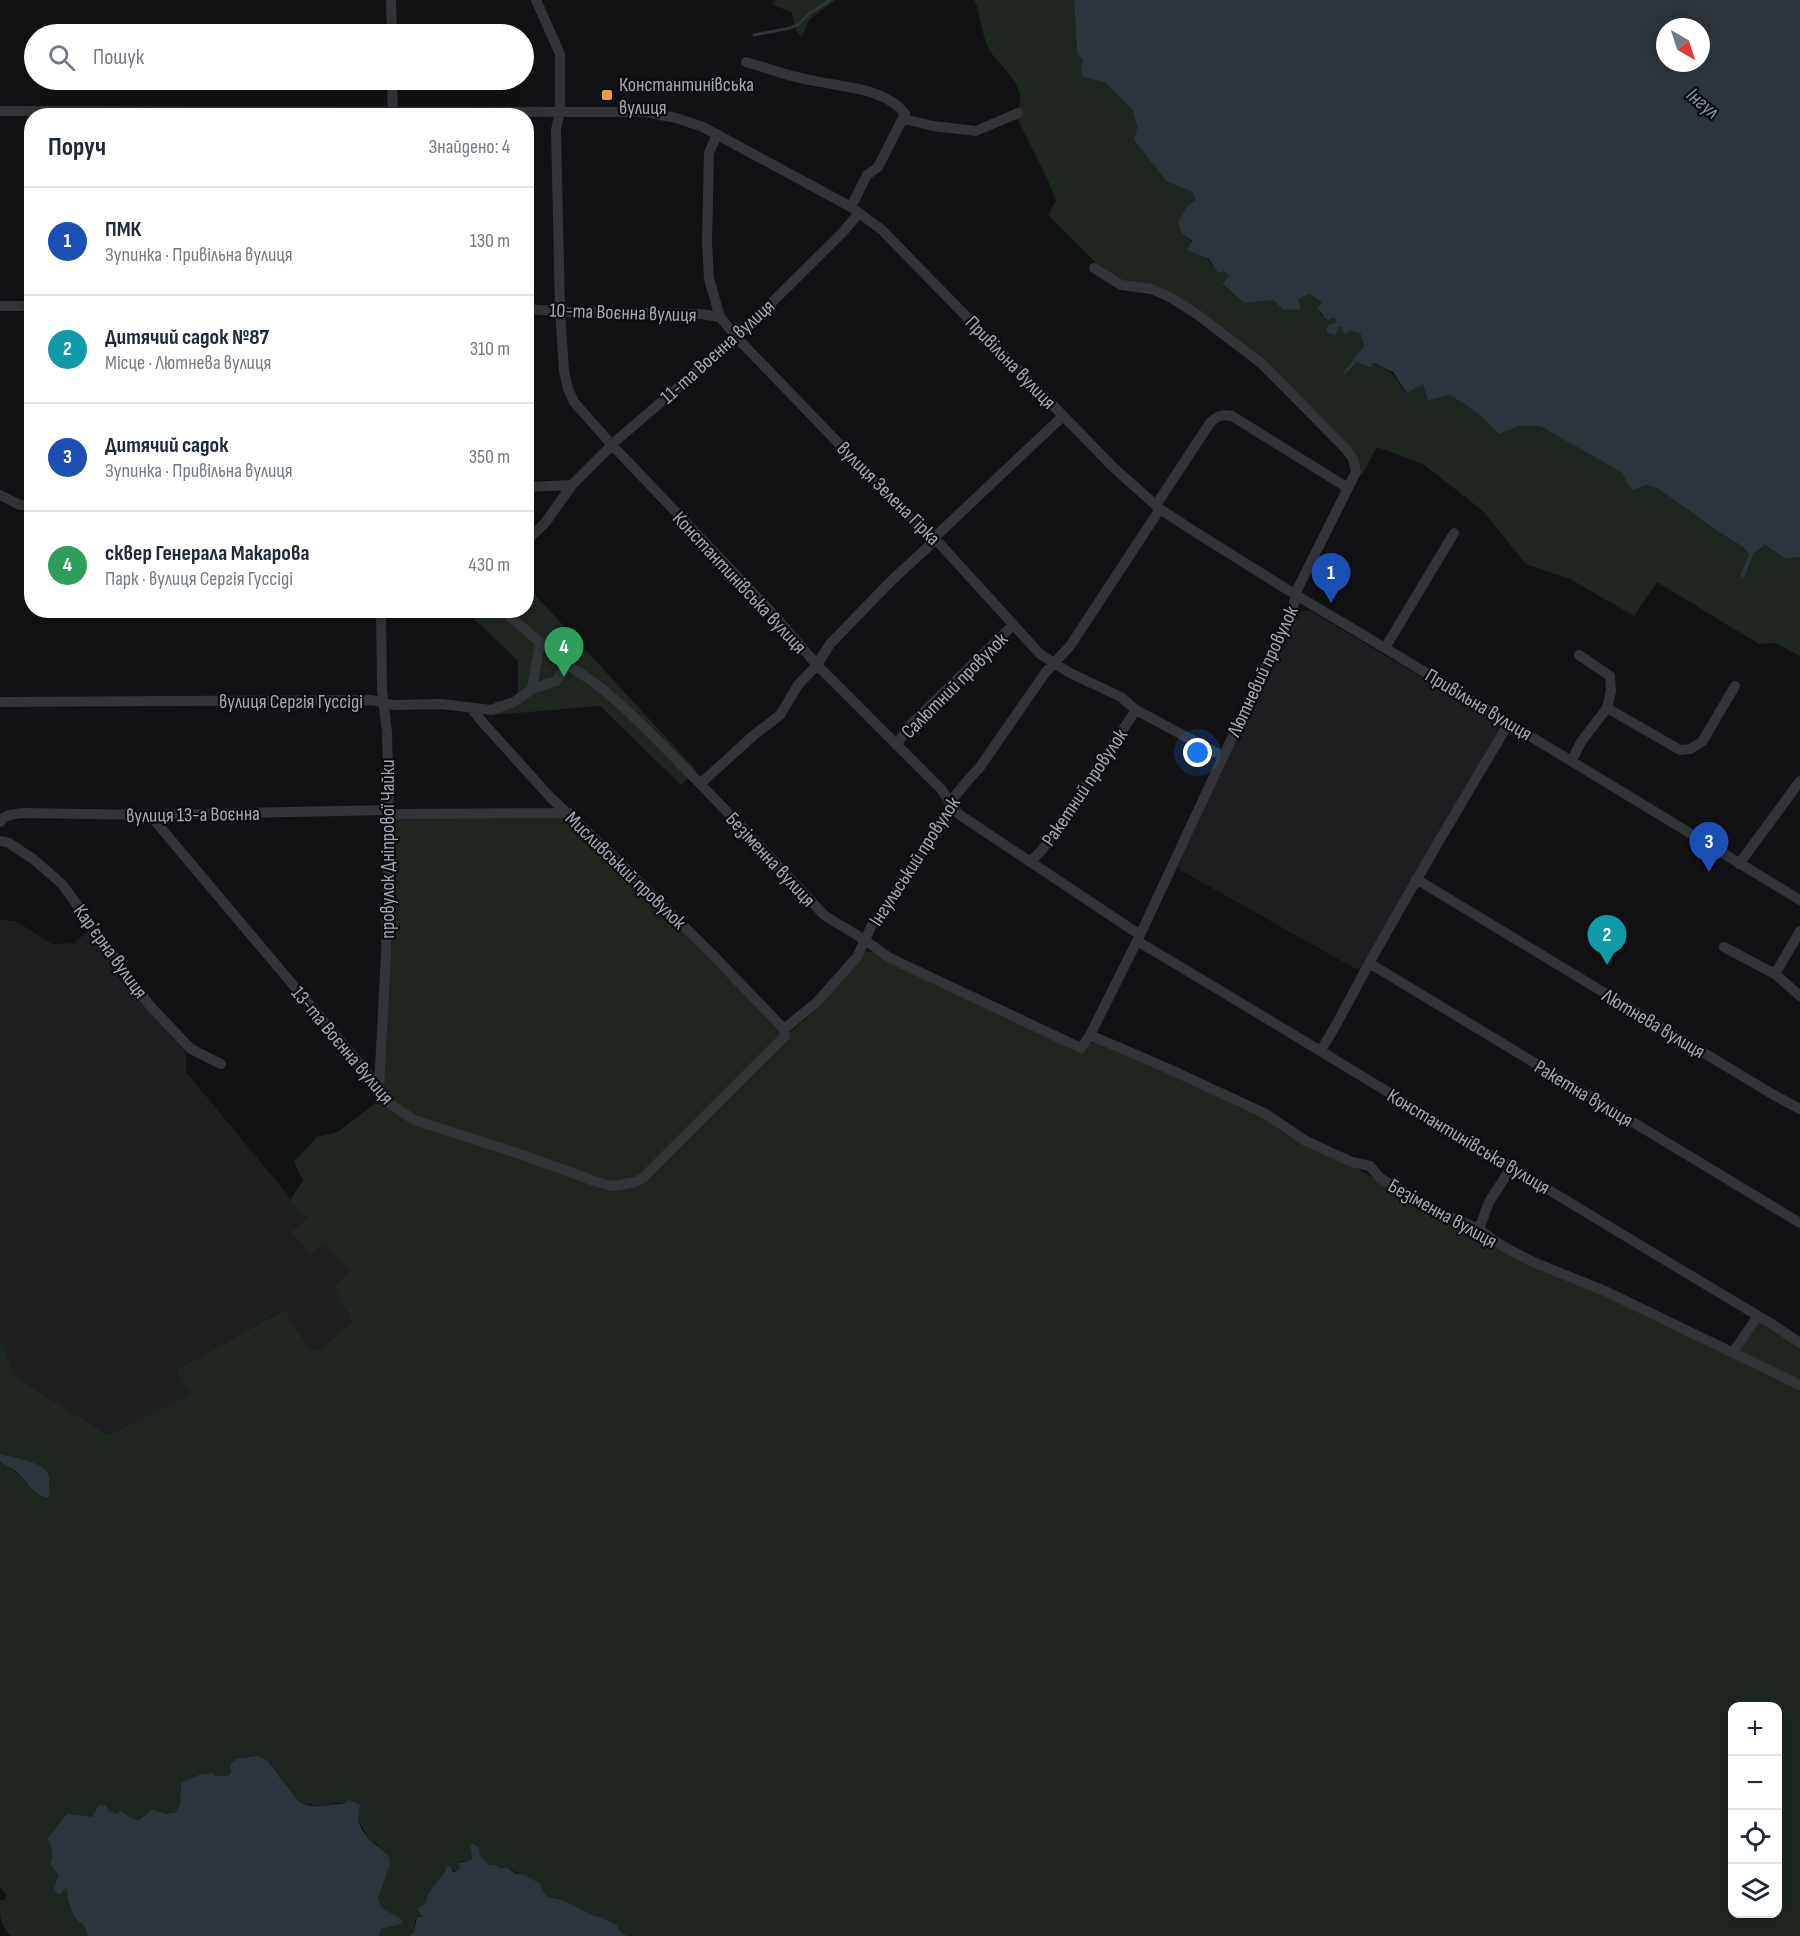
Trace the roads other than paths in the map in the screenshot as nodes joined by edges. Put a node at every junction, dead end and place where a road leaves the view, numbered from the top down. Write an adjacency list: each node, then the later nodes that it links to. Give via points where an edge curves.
1 (391, 0): 3 (street)
2 (536, 0): 10 (street, Константинівська вулиця, via 560,54)
3 (392, 24)
4 (746, 62): 12 (street, via 865,90 900,106)
5 (392, 90): 6 (street)
6 (393, 108)
7 (0, 111): 8 (street, Привільна вулиця)
8 (24, 111)
9 (534, 112): 10 (street, Привільна вулиця)
10 (560, 112): 13 (street, Привільна вулиця, via 646,112 676,118); 19 (street, Константинівська вулиця, via 556,130)
11 (1018, 113): 12 (street, via 976,130)
12 (904, 119): 14 (street, 11-та Воєнна вулиця, via 878,167 867,175)
13 (717, 134): 14 (street, Привільна вулиця); 20 (street, вулиця Зелена Гірка, via 710,153 707,242 709,279)
14 (855, 210): 21 (street, 11-та Воєнна вулиця, via 843,232); 22 (street, Привільна вулиця, via 882,230)
15 (1094, 268): 26 (street, Лютневий провулок, via 1121,285 1151,289 1170,297 1261,363 1346,448 1356,472)
16 (0, 306): 17 (street)
17 (24, 306)
18 (534, 310): 19 (street, 10-та Воєнна вулиця)
19 (560, 312): 20 (street, 10-та Воєнна вулиця); 23 (street, Константинівська вулиця, via 568,389 574,402)
20 (720, 316): 21 (street, вулиця Зелена Гірка)
21 (737, 337): 23 (street, 11-та Воєнна вулиця); 32 (street, вулиця Зелена Гірка)
22 (1063, 416): 29 (street, Привільна вулиця); 32 (street)
23 (612, 445): 24 (street, 11-та Воєнна вулиця); 42 (street, Константинівська вулиця, via 774,614)
24 (572, 485): 25 (street); 30 (street, 11-та Воєнна вулиця)
25 (534, 487)
26 (1348, 488): 29 (street, Інгульський провулок, via 1223,414 1210,423); 33 (street, Лютневий провулок)
27 (0, 495): 28 (street)
28 (24, 505)
29 (1158, 507): 33 (street, Привільна вулиця); 40 (street, Інгульський провулок, via 1071,646)
30 (534, 533)
31 (1454, 533): 38 (street)
32 (934, 540): 36 (street, вулиця Зелена Гірка); 42 (street, via 830,644)
33 (1296, 596): 38 (street, Привільна вулиця); 52 (street, Лютневий провулок)
34 (381, 618): 46 (street, провулок Дніпрової Чайки)
35 (512, 618): 37 (street, Безіменна вулиця)
36 (1013, 625): 40 (street, вулиця Зелена Гірка, via 1040,654); 51 (street, Салютний провулок, via 911,724)
37 (540, 642): 41 (street, Безіменна вулиця); 44 (street)
38 (1385, 648): 50 (street, Привільна вулиця)
39 (1579, 655): 48 (street, via 1610,676)
40 (1055, 662): 49 (street, вулиця Зелена Гірка, via 1121,697); 56 (street, Інгульський провулок, via 955,796)
41 (567, 665): 44 (street, вулиця Сергія Гуссіді, via 556,681); 55 (street, Безіменна вулиця, via 630,713)
42 (817, 665): 51 (street, Константинівська вулиця); 55 (street, via 780,715)
43 (1735, 686): 48 (street, via 1702,742 1690,749 1680,750)
44 (532, 689): 47 (street, вулиця Сергія Гуссіді, via 514,702 491,710)
45 (0, 702): 46 (street, вулиця Сергія Гуссіді)
46 (384, 702): 47 (street, вулиця Сергія Гуссіді); 57 (street, провулок Дніпрової Чайки)
47 (471, 708): 58 (street, Мисливський провулок)
48 (1608, 708): 53 (street)
49 (1136, 711): 52 (street, вулиця Зелена Гірка); 62 (street, Ракетний провулок)
50 (1509, 723): 53 (street, Привільна вулиця); 64 (street)
51 (896, 745): 56 (street, Константинівська вулиця, via 942,790)
52 (1222, 756): 67 (street, Лютневий провулок)
53 (1572, 760): 63 (street, Привільна вулиця)
54 (1800, 781): 63 (street)
55 (700, 784): 68 (street, Безіменна вулиця, via 824,915)
56 (952, 807): 62 (street, Константинівська вулиця); 68 (street, Інгульський провулок)
57 (389, 812): 58 (street, вулиця 13-а Воєнна); 59 (street, вулиця 13-а Воєнна); 78 (street, провулок Дніпрової Чайки)
58 (568, 813): 73 (street, Мисливський провулок)
59 (150, 815): 60 (street, вулиця 13-а Воєнна, via 24,813 11,814); 78 (street, 13-та Воєнна вулиця)
60 (0, 822)
61 (0, 841): 77 (street, Карʼєрна вулиця, via 33,859 62,884 151,1007 191,1049)
62 (1030, 862): 67 (street, Константинівська вулиця)
63 (1739, 864): 65 (street, Привільна вулиця)
64 (1416, 879): 70 (street); 79 (street, Лютнева вулиця)
65 (1800, 900)
66 (1800, 931): 71 (street)
67 (1139, 938): 74 (street, Лютневий провулок); 76 (street, Константинівська вулиця)
68 (865, 940): 73 (street, Інгульський провулок, via 857,957 816,1003); 75 (street, Безіменна вулиця, via 892,959)
69 (1724, 947): 71 (street)
70 (1369, 963): 76 (street); 82 (street, Ракетна вулиця)
71 (1775, 975): 72 (street)
72 (1800, 996)
73 (784, 1029): 81 (street, Інгульський провулок, via 785,1036)
74 (1090, 1035): 75 (street, Лютневий провулок); 83 (street, Безіменна вулиця, via 1266,1114 1306,1141 1370,1166 1380,1178 1444,1215)
75 (1081, 1048)
76 (1321, 1050): 80 (street, Константинівська вулиця)
77 (221, 1064)
78 (379, 1087): 81 (street, 13-та Воєнна вулиця, via 382,1098 414,1120 597,1182 613,1186)
79 (1800, 1109)
80 (1512, 1168): 83 (street, via 1489,1202); 84 (street, Константинівська вулиця)
81 (636, 1182)
82 (1800, 1223)
83 (1479, 1229): 86 (street, Безіменна вулиця, via 1533,1262 1605,1291)
84 (1758, 1316): 85 (street, Константинівська вулиця); 86 (street)
85 (1800, 1343)
86 (1733, 1352): 87 (street, Безіменна вулиця)
87 (1800, 1385)

